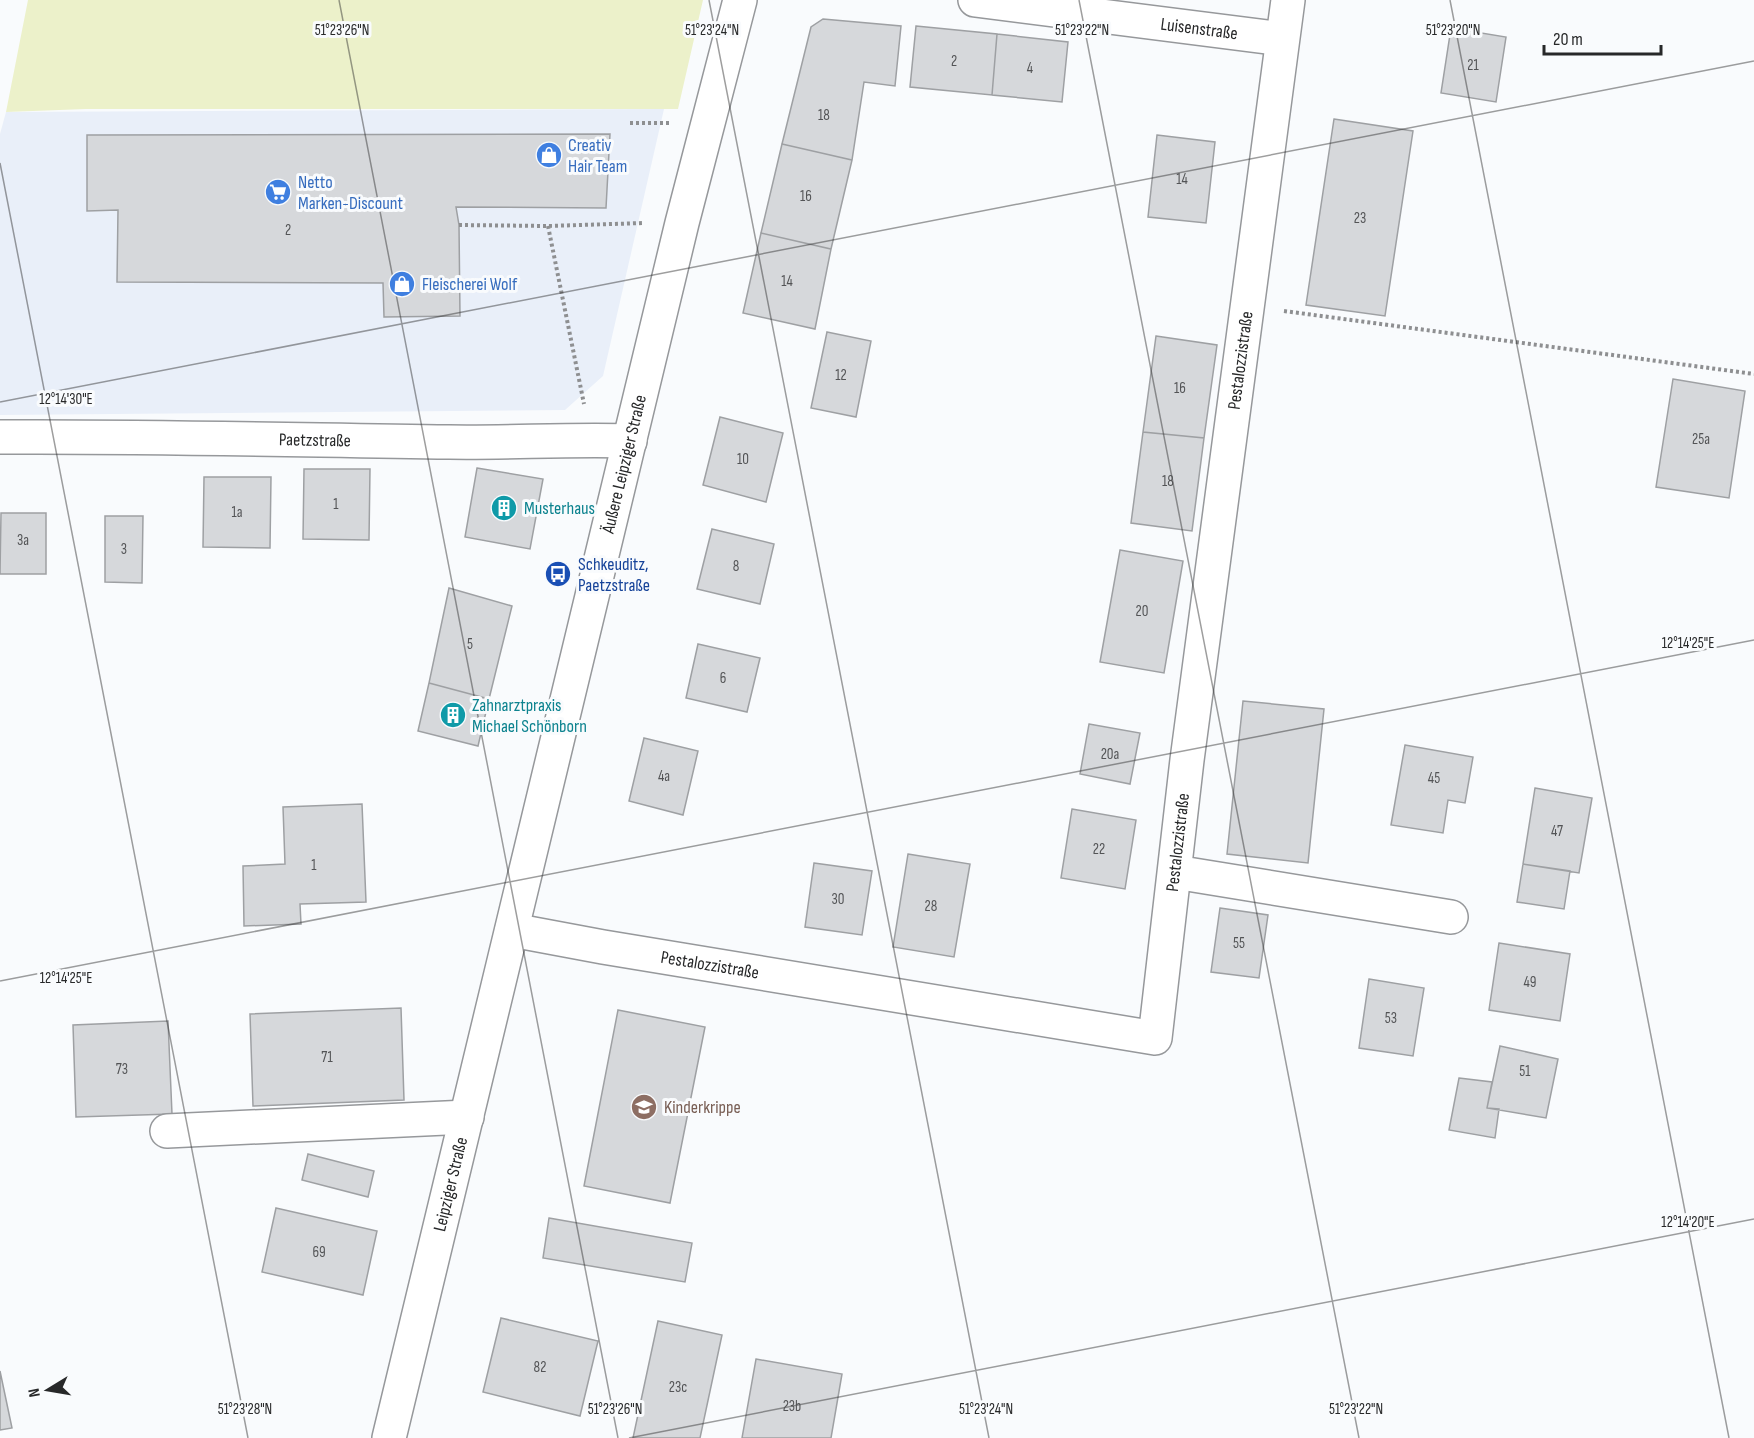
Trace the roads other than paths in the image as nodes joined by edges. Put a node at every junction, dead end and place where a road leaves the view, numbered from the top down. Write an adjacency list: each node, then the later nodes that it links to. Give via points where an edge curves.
1 (740, 0): 6 (street, Äußere Leipziger Straße)
2 (975, 0): 4 (street, Luisenstraße)
3 (1288, 0): 4 (street, Pestalozzistraße)
4 (1282, 39): 7 (street, Pestalozzistraße)
5 (0, 436): 6 (street, Paetzstraße)
6 (630, 441): 9 (street, Äußere Leipziger Straße)
7 (1175, 872): 8 (street); 9 (street, Pestalozzistraße, via 1155,1038)
8 (1451, 917)
9 (512, 930): 10 (street, Leipziger Straße)
10 (467, 1117): 11 (street); 12 (street, Leipziger Straße)
11 (167, 1131)
12 (389, 1438)

